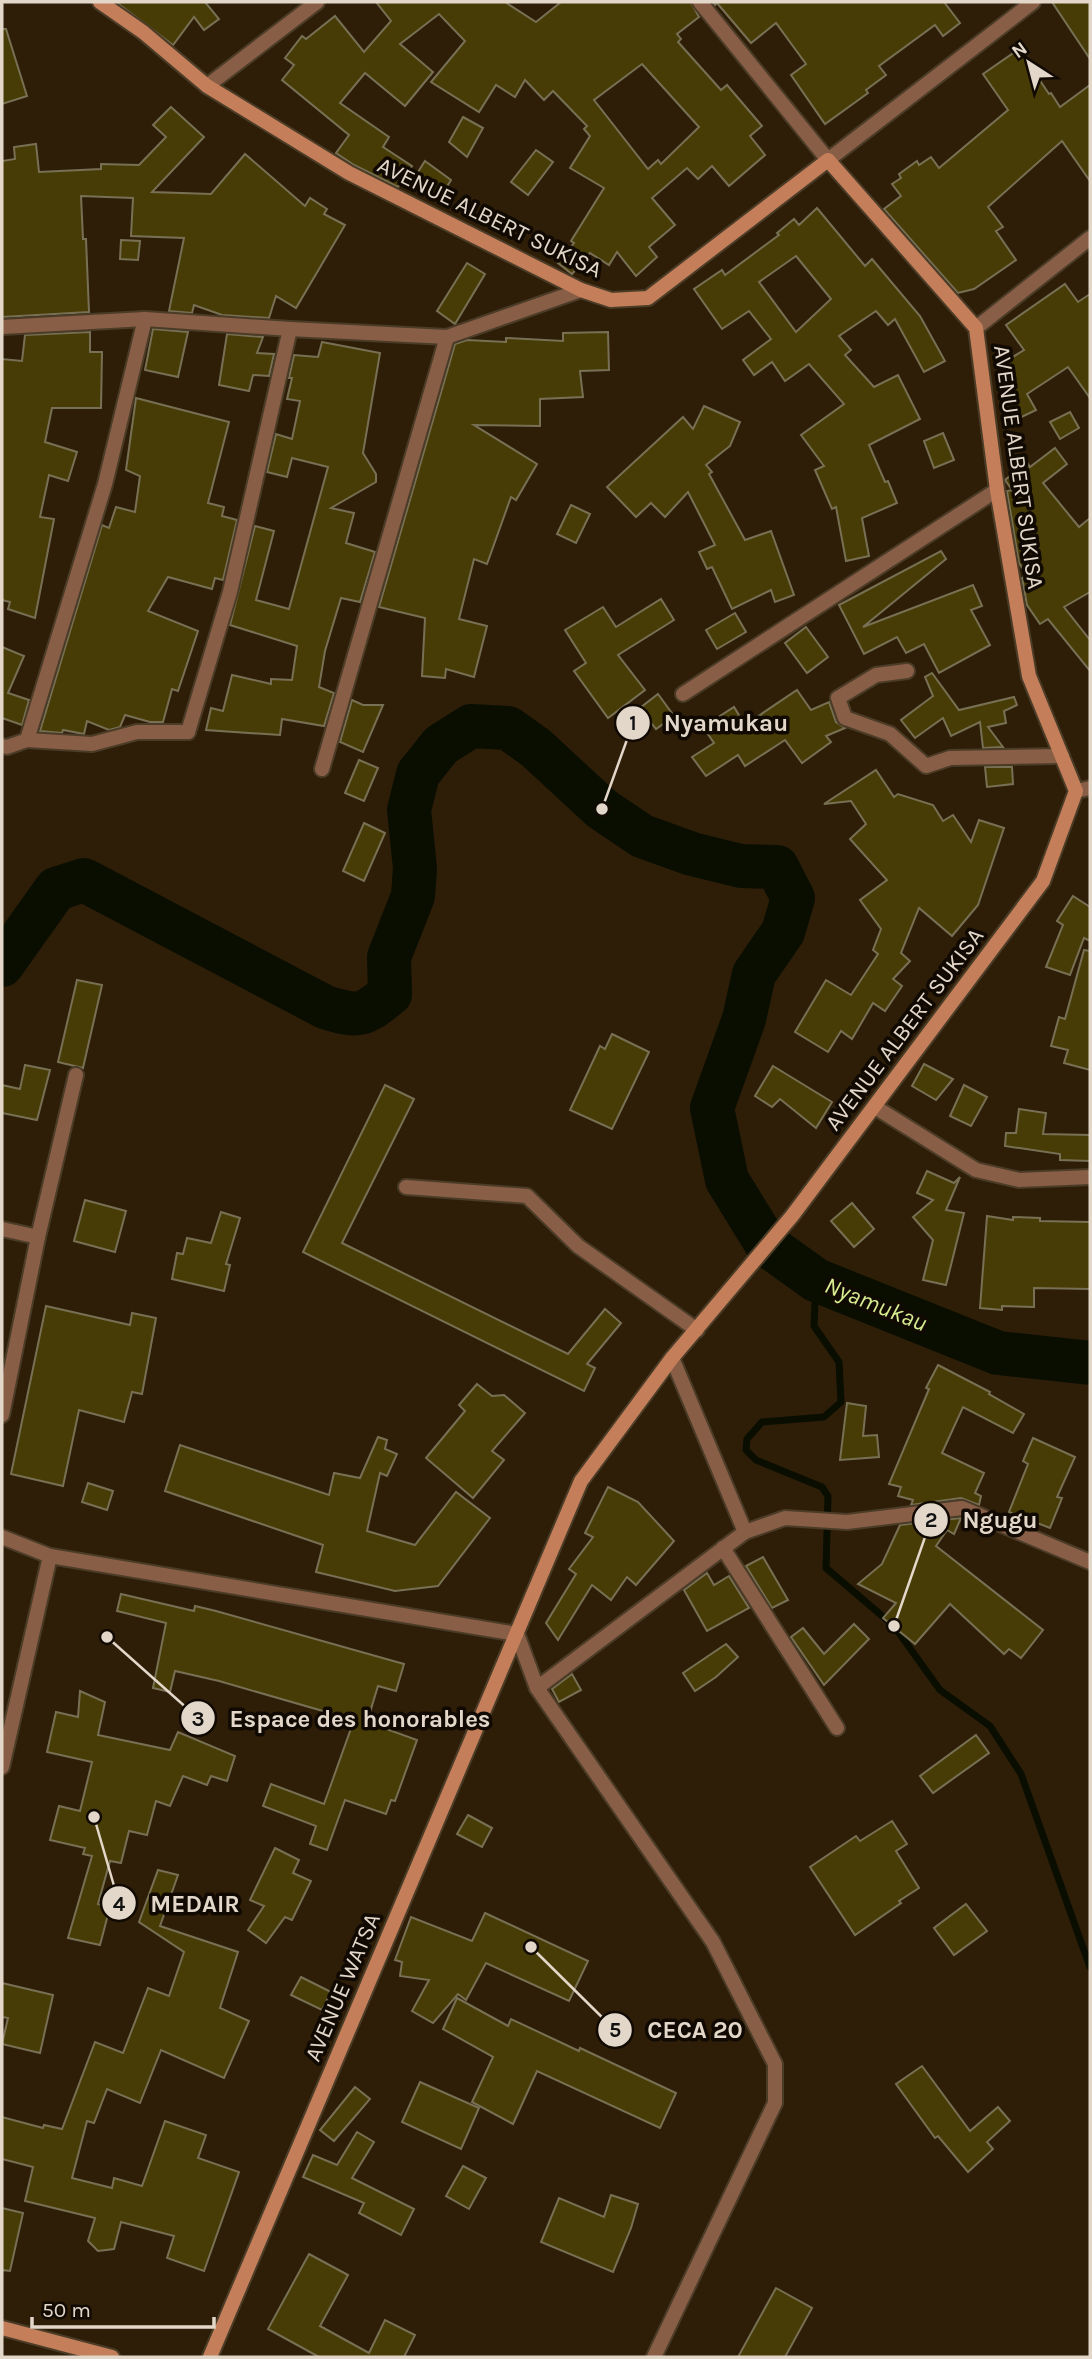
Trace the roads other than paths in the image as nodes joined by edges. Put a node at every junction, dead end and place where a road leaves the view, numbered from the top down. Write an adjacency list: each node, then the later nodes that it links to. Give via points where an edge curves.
1 (100, 2): 5 (street, AVENUE ALBERT SUKISA)
2 (317, 2): 5 (street)
3 (700, 2): 6 (street)
4 (1033, 2): 6 (street)
5 (207, 86): 8 (street, AVENUE ALBERT SUKISA, via 349,173)
6 (828, 160): 8 (street, AVENUE ALBERT SUKISA, via 648,298 611,300); 11 (street, AVENUE ALBERT SUKISA)
7 (1090, 237): 11 (street)
8 (580, 290): 13 (street)
9 (145, 319): 10 (street); 12 (street); 17 (street, via 105,484)
10 (2, 327)
11 (976, 328): 14 (street, AVENUE ALBERT SUKISA)
12 (290, 330): 13 (street); 17 (street, via 230,592 188,732 137,732 92,744)
13 (447, 337): 20 (street)
14 (997, 490): 16 (street); 19 (street, AVENUE ALBERT SUKISA, via 1029,676)
15 (907, 671): 19 (street, via 876,675 838,698 845,718 890,734 926,766 950,758)
16 (684, 694)
17 (27, 740): 18 (street)
18 (2, 746)
19 (1062, 756): 21 (street, AVENUE ALBERT SUKISA)
20 (322, 769)
21 (1083, 790): 23 (street, AVENUE ALBERT SUKISA, via 1043,881)
22 (76, 1075): 27 (street)
23 (875, 1107): 24 (street, via 976,1170 1019,1180); 28 (street, AVENUE ALBERT SUKISA)
24 (1090, 1177)
25 (406, 1187): 28 (street, via 527,1196 578,1246)
26 (2, 1229): 27 (street)
27 (38, 1237): 30 (street)
28 (697, 1330): 29 (street, AVENUE ALBERT SUKISA)
29 (673, 1358): 31 (street); 36 (street, AVENUE WATSA, via 581,1481)
30 (2, 1415)
31 (745, 1532): 33 (street); 35 (street, via 785,1518 847,1522 962,1508)
32 (2, 1537): 34 (street)
33 (723, 1548): 37 (street); 38 (street)
34 (50, 1556): 36 (street); 39 (street)
35 (1090, 1562)
36 (517, 1634): 37 (street); 42 (street, AVENUE WATSA)
37 (537, 1688): 43 (street, via 713,1941 775,2064 775,2103)
38 (837, 1728)
39 (2, 1767)
40 (2, 2328): 41 (street)
41 (112, 2357)
42 (210, 2357)
43 (654, 2357)

